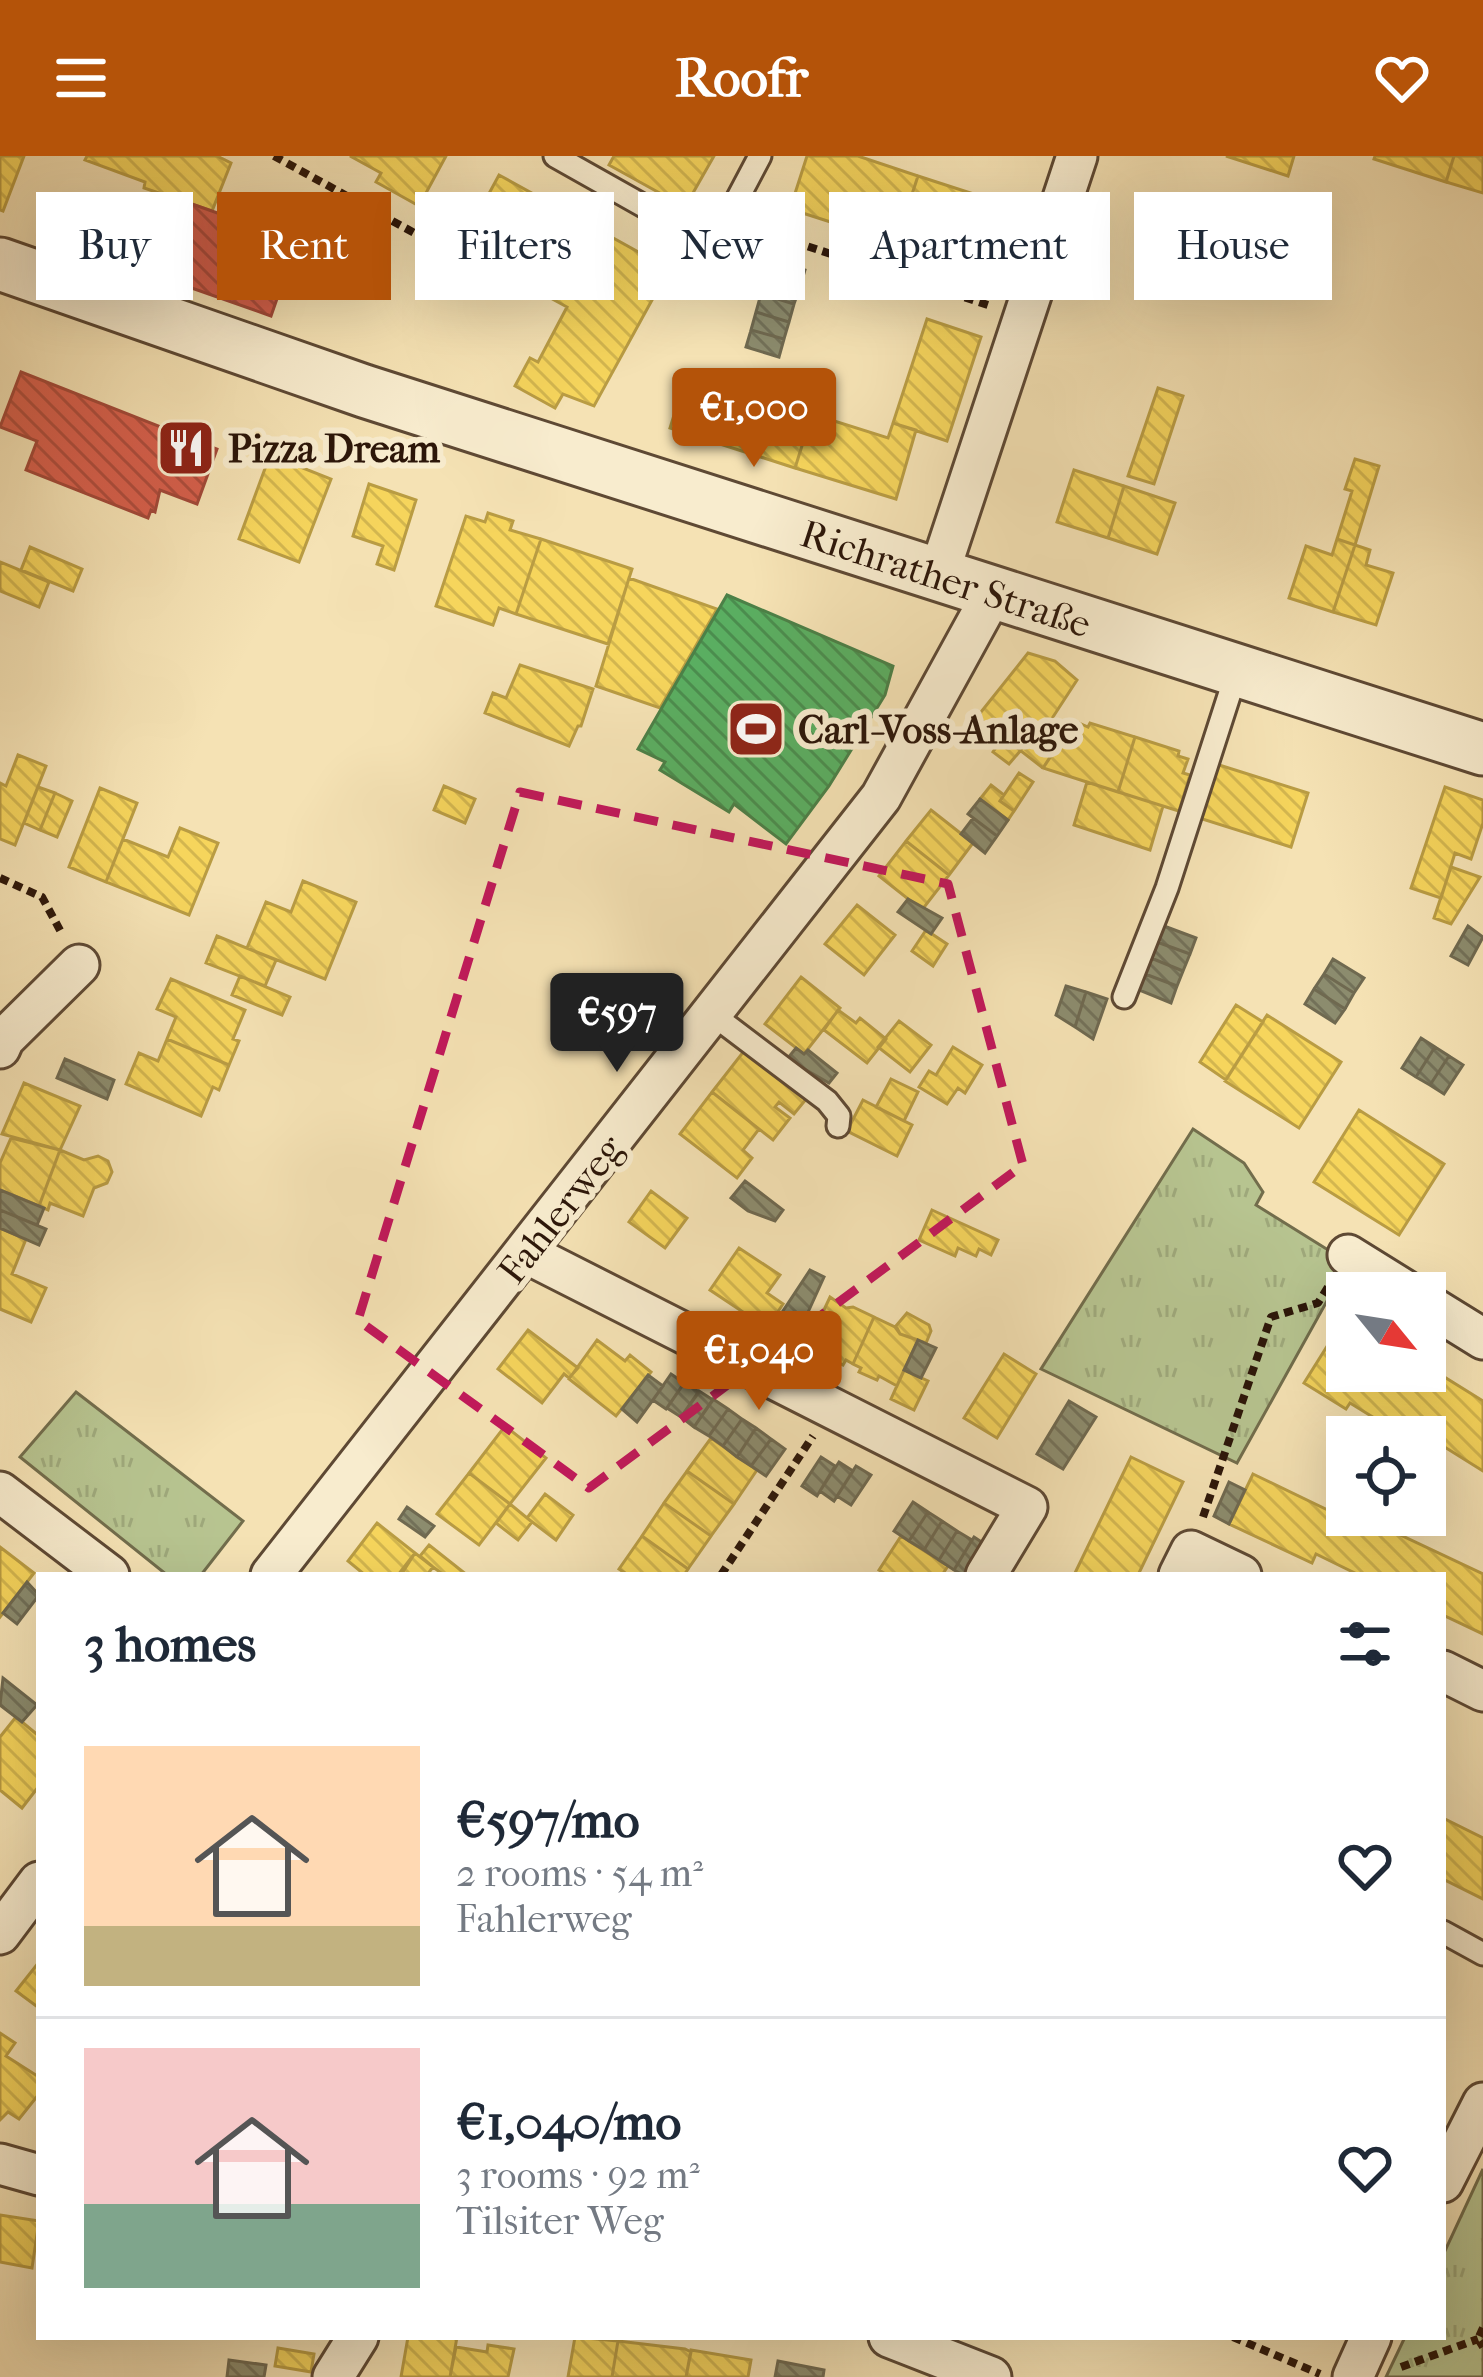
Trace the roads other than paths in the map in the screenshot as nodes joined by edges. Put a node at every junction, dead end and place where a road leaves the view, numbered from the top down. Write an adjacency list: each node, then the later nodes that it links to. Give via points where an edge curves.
1 (555, 156): 2 (lane, via 713,245)
2 (760, 156)
3 (1077, 156): 5 (street)
4 (0, 264): 5 (street, Richrather Straße)
5 (938, 576): 6 (street, Richrather Straße)
6 (993, 593): 7 (street, Richrather Straße); 11 (street, Fahlerweg, via 881,797)
7 (1237, 671): 8 (street, Richrather Straße); 10 (lane)
8 (1483, 749)
9 (79, 965): 12 (street)
10 (1124, 998)
11 (712, 1014): 13 (lane, via 827,1101); 14 (street, Fahlerweg)
12 (0, 1048)
13 (838, 1126)
14 (526, 1253): 22 (street, Fahlerweg); 23 (street, via 1028,1508)
15 (1348, 1255): 16 (street)
16 (1375, 1272)
17 (1446, 1316): 18 (street)
18 (1483, 1339)
19 (0, 1492): 21 (street)
20 (1185, 1563): 24 (street)
21 (105, 1572)
22 (273, 1572)
23 (988, 1572)
24 (1226, 1572)
25 (1446, 1673): 26 (street)
26 (1483, 1690)
27 (36, 1886): 28 (street)
28 (0, 1934)
29 (1446, 1934): 30 (lane)
30 (1483, 1954)
31 (1483, 2103): 34 (street)
32 (0, 2164): 33 (street)
33 (36, 2174)
34 (1446, 2176)
35 (356, 2340): 39 (street)
36 (896, 2340): 38 (street)
37 (1370, 2340): 40 (street)
38 (967, 2372)
39 (333, 2377)
40 (1353, 2377)

